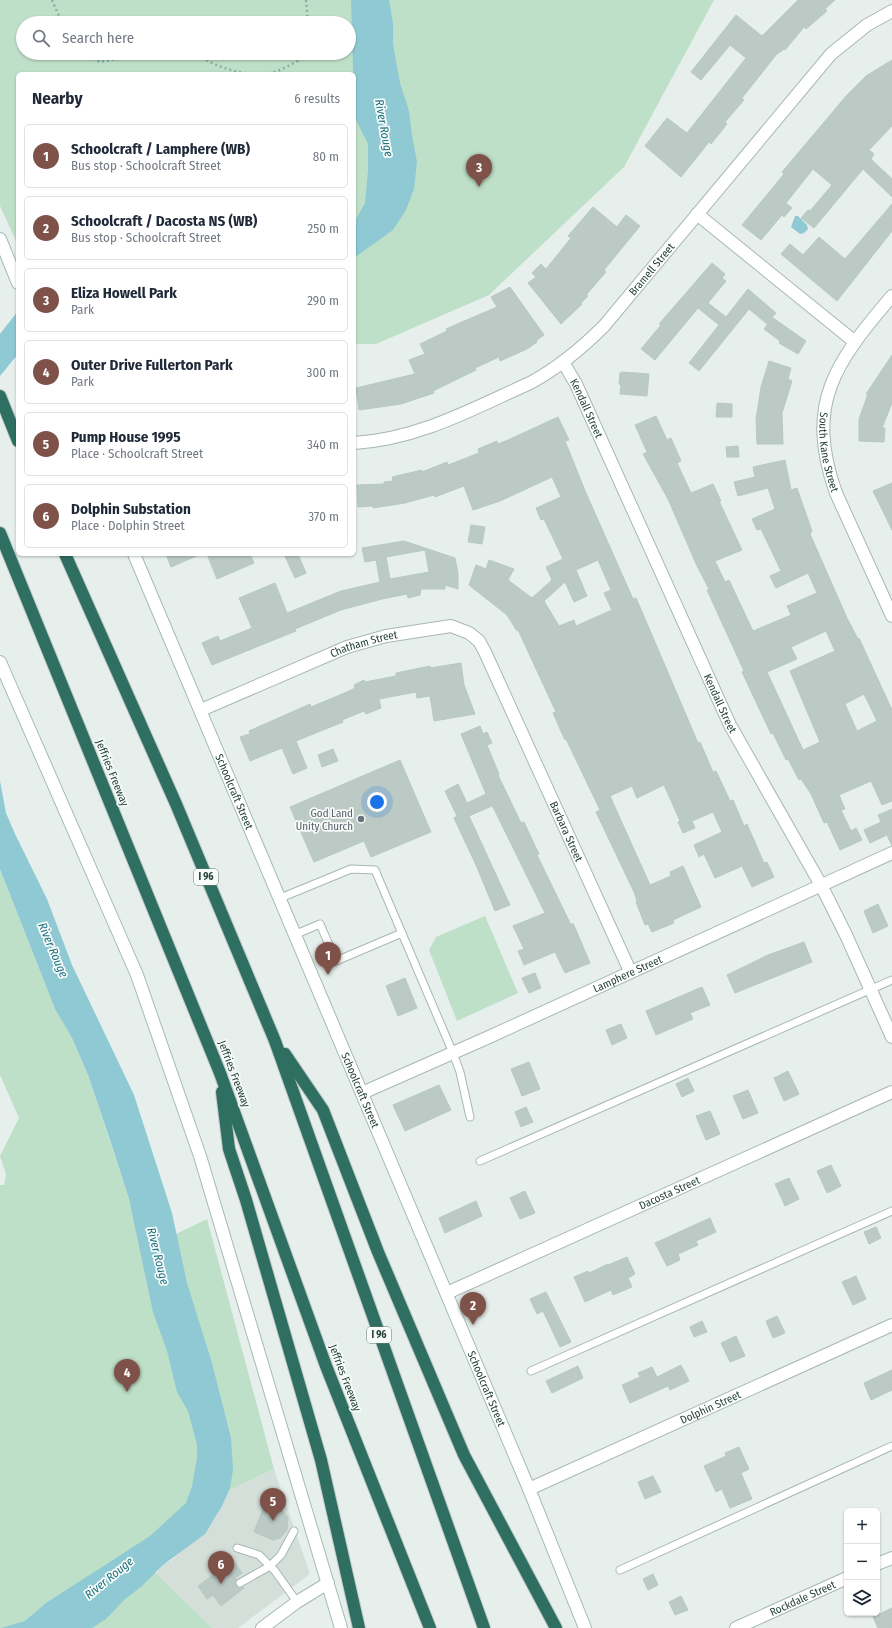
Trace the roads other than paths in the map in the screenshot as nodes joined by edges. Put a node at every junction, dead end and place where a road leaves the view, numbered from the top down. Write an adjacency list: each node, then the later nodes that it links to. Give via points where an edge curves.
1 (892, 11): 2 (street, Bramell Street, via 866,25 831,54)
2 (697, 214): 6 (street); 7 (street, Bramell Street, via 604,326)
3 (0, 239): 4 (street)
4 (16, 279)
5 (892, 296): 6 (street, South Kane Street)
6 (855, 342): 14 (street, South Kane Street, via 843,358 830,386 824,418 825,454 836,492)
7 (563, 362): 10 (street, Bramell Street, via 530,383 430,428 386,440); 19 (street, Kendall Street, via 573,377 730,725)
8 (0, 396): 9 (highway)
9 (16, 436)
10 (356, 443)
11 (0, 533): 29 (highway, Jeffries Freeway)
12 (66, 556): 27 (highway, I 96, via 176,804)
13 (135, 556): 17 (street, Schoolcraft Street)
14 (892, 616)
15 (0, 662): 48 (street, via 137,975 200,1156)
16 (503, 691): 17 (street, Chatham Street, via 478,641 458,628 443,626 360,643); 23 (street, Barbara Street)
17 (200, 710): 20 (street, Schoolcraft Street)
18 (892, 853): 19 (street, Lamphere Street)
19 (821, 885): 23 (street, Lamphere Street); 25 (street, Kendall Street)
20 (278, 899): 21 (lane, via 351,869 375,870); 22 (street, Schoolcraft Street)
21 (402, 933): 22 (lane, via 336,961 320,924); 28 (lane)
22 (294, 934): 31 (street, Schoolcraft Street)
23 (630, 971): 28 (street, Lamphere Street)
24 (892, 980): 25 (lane)
25 (870, 989): 26 (street, Kendall Street); 33 (lane)
26 (892, 1037)
27 (275, 1041): 54 (highway, I 96); 55 (highway, via 324,1110 378,1252 464,1455)
28 (453, 1053): 31 (street, Lamphere Street); 32 (lane)
29 (220, 1073): 52 (highway, via 229,1150 246,1200 321,1460); 53 (highway, Jeffries Freeway, via 326,1366)
30 (892, 1092): 35 (street, Dacosta Street)
31 (362, 1093): 35 (street, Schoolcraft Street)
32 (470, 1117)
33 (480, 1162)
34 (892, 1211): 37 (lane)
35 (446, 1294): 39 (street, Schoolcraft Street)
36 (892, 1325): 39 (street, Dolphin Street)
37 (531, 1371)
38 (892, 1446): 45 (lane)
39 (529, 1489): 56 (street, Schoolcraft Street)
40 (294, 1531): 44 (lane, via 281,1555)
41 (237, 1548): 44 (lane, via 259,1555)
42 (892, 1558): 43 (street)
43 (880, 1563)
44 (270, 1566): 47 (lane); 49 (lane)
45 (620, 1570)
46 (844, 1579): 57 (street, Rockdale Street)
47 (240, 1583)
48 (328, 1583): 49 (street); 51 (street)
49 (297, 1602): 50 (street)
50 (262, 1628)
51 (341, 1628)
52 (359, 1628)
53 (430, 1628)
54 (484, 1628)
55 (556, 1628)
56 (585, 1628)
57 (736, 1628)

